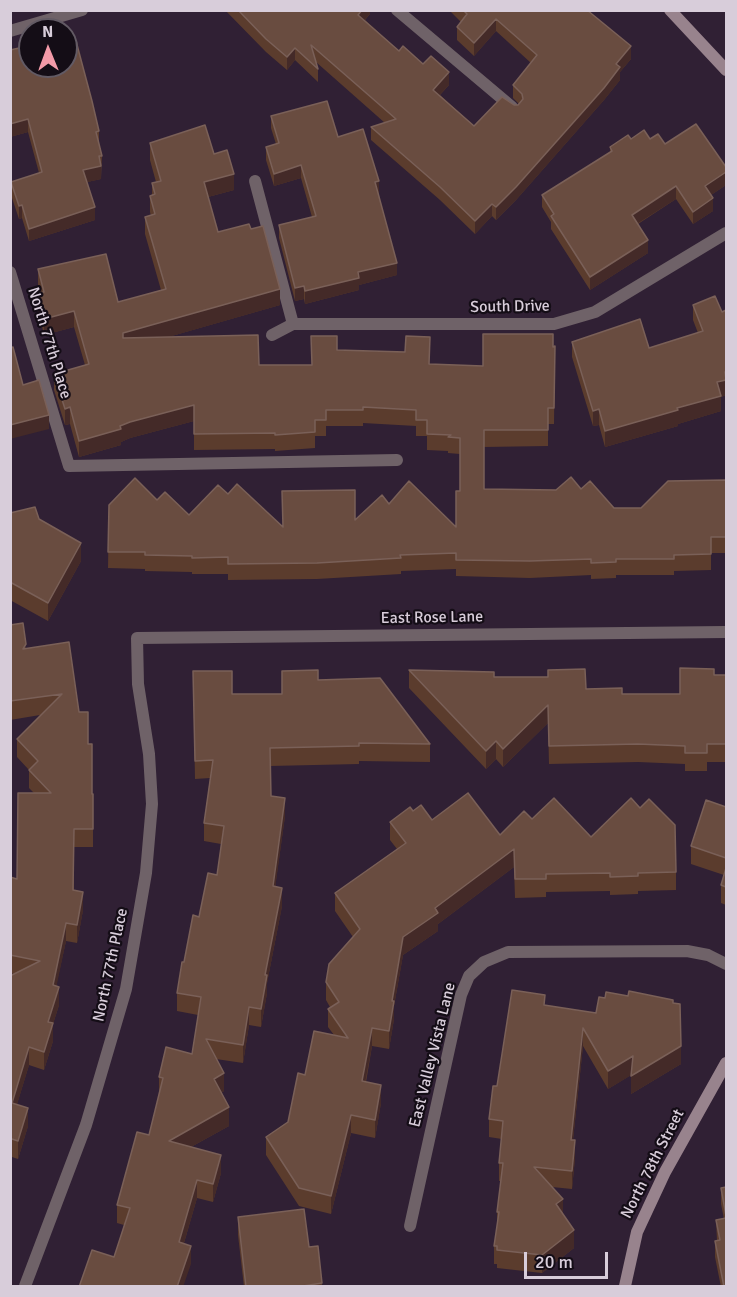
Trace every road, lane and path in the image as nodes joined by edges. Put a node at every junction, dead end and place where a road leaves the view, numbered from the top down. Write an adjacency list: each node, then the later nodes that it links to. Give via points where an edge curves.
1 (82, 10): 4 (street)
2 (397, 10): 6 (street)
3 (670, 10): 5 (street)
4 (10, 30)
5 (726, 69)
6 (515, 110)
7 (255, 182): 10 (street)
8 (726, 233): 10 (street, South Drive, via 595,312 554,324)
9 (10, 272): 12 (street, North 77th Place, via 69,466)
10 (293, 324): 11 (street, South Drive)
11 (272, 335)
12 (397, 460)
13 (726, 632): 14 (street, East Rose Lane)
14 (138, 638): 18 (street, North 77th Place, via 138,684 152,804 146,873 126,989 89,1114)
15 (726, 964): 17 (street, East Valley Vista Lane, via 687,951 508,952 484,962 470,976 461,995)
16 (726, 1063): 19 (street, North 78th Street, via 665,1172 637,1232)
17 (410, 1226)
18 (25, 1287)
19 (625, 1287)

